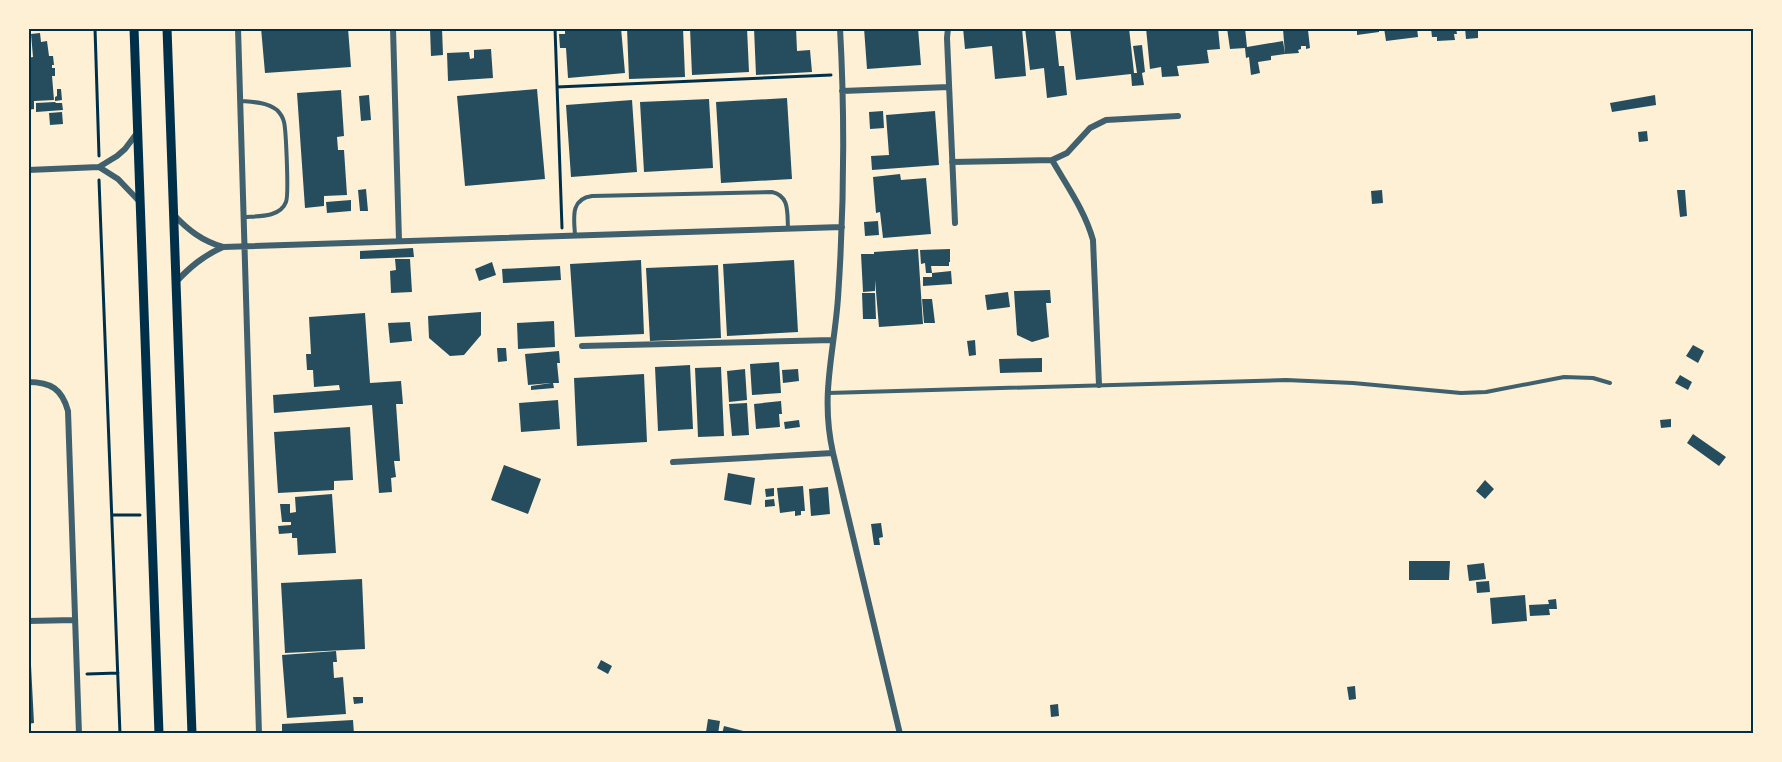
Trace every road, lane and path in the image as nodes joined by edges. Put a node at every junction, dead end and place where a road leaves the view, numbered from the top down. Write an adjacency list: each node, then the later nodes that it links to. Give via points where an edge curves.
1 (95, 28): 18 (path)
2 (134, 28): 15 (main road)
3 (167, 28): 21 (main road)
4 (238, 28): 13 (street)
5 (393, 28): 28 (street)
6 (555, 28): 10 (path)
7 (840, 28): 9 (street)
8 (948, 28): 11 (street)
9 (842, 74): 10 (path); 12 (street)
10 (557, 87): 27 (path)
11 (949, 87): 12 (street); 17 (street)
12 (842, 91): 24 (street)
13 (240, 100): 22 (street); 22 (lane, via 265,104 278,111 284,122 287,156 287,202 266,216)
14 (1178, 116): 16 (street, via 1106,120 1090,128 1067,153)
15 (137, 132): 18 (street, via 117,156); 20 (main road)
16 (1052, 160): 17 (street); 36 (street, via 1093,240)
17 (952, 162): 23 (street)
18 (99, 167): 19 (street); 20 (street, via 118,179); 41 (path)
19 (28, 170)
20 (141, 203): 40 (main road)
21 (173, 214): 30 (street, via 191,232); 31 (main road)
22 (244, 217): 29 (street)
23 (955, 224)
24 (842, 227): 25 (street); 32 (street)
25 (788, 228): 26 (street); 26 (lane, via 786,203 772,192 592,196 576,205)
26 (575, 235): 27 (street)
27 (562, 236): 28 (street)
28 (399, 241): 29 (street)
29 (244, 246): 30 (street); 50 (street)
30 (223, 247): 31 (street, via 193,264)
31 (176, 282): 49 (main road)
32 (832, 340): 33 (street); 37 (street)
33 (582, 346)
34 (28, 382): 42 (street, via 42,382 58,391 68,411)
35 (1610, 383): 36 (lane, via 1564,377 1467,393 1286,380)
36 (1099, 385): 37 (lane)
37 (827, 393): 38 (street)
38 (833, 453): 39 (street); 51 (street)
39 (673, 462)
40 (151, 514): 41 (path); 48 (main road)
41 (112, 515): 44 (path)
42 (75, 620): 43 (street); 45 (street)
43 (28, 621)
44 (118, 673): 45 (path); 47 (path)
45 (77, 674): 46 (street)
46 (79, 734)
47 (120, 734)
48 (159, 734)
49 (192, 734)
50 (259, 734)
51 (900, 734)

